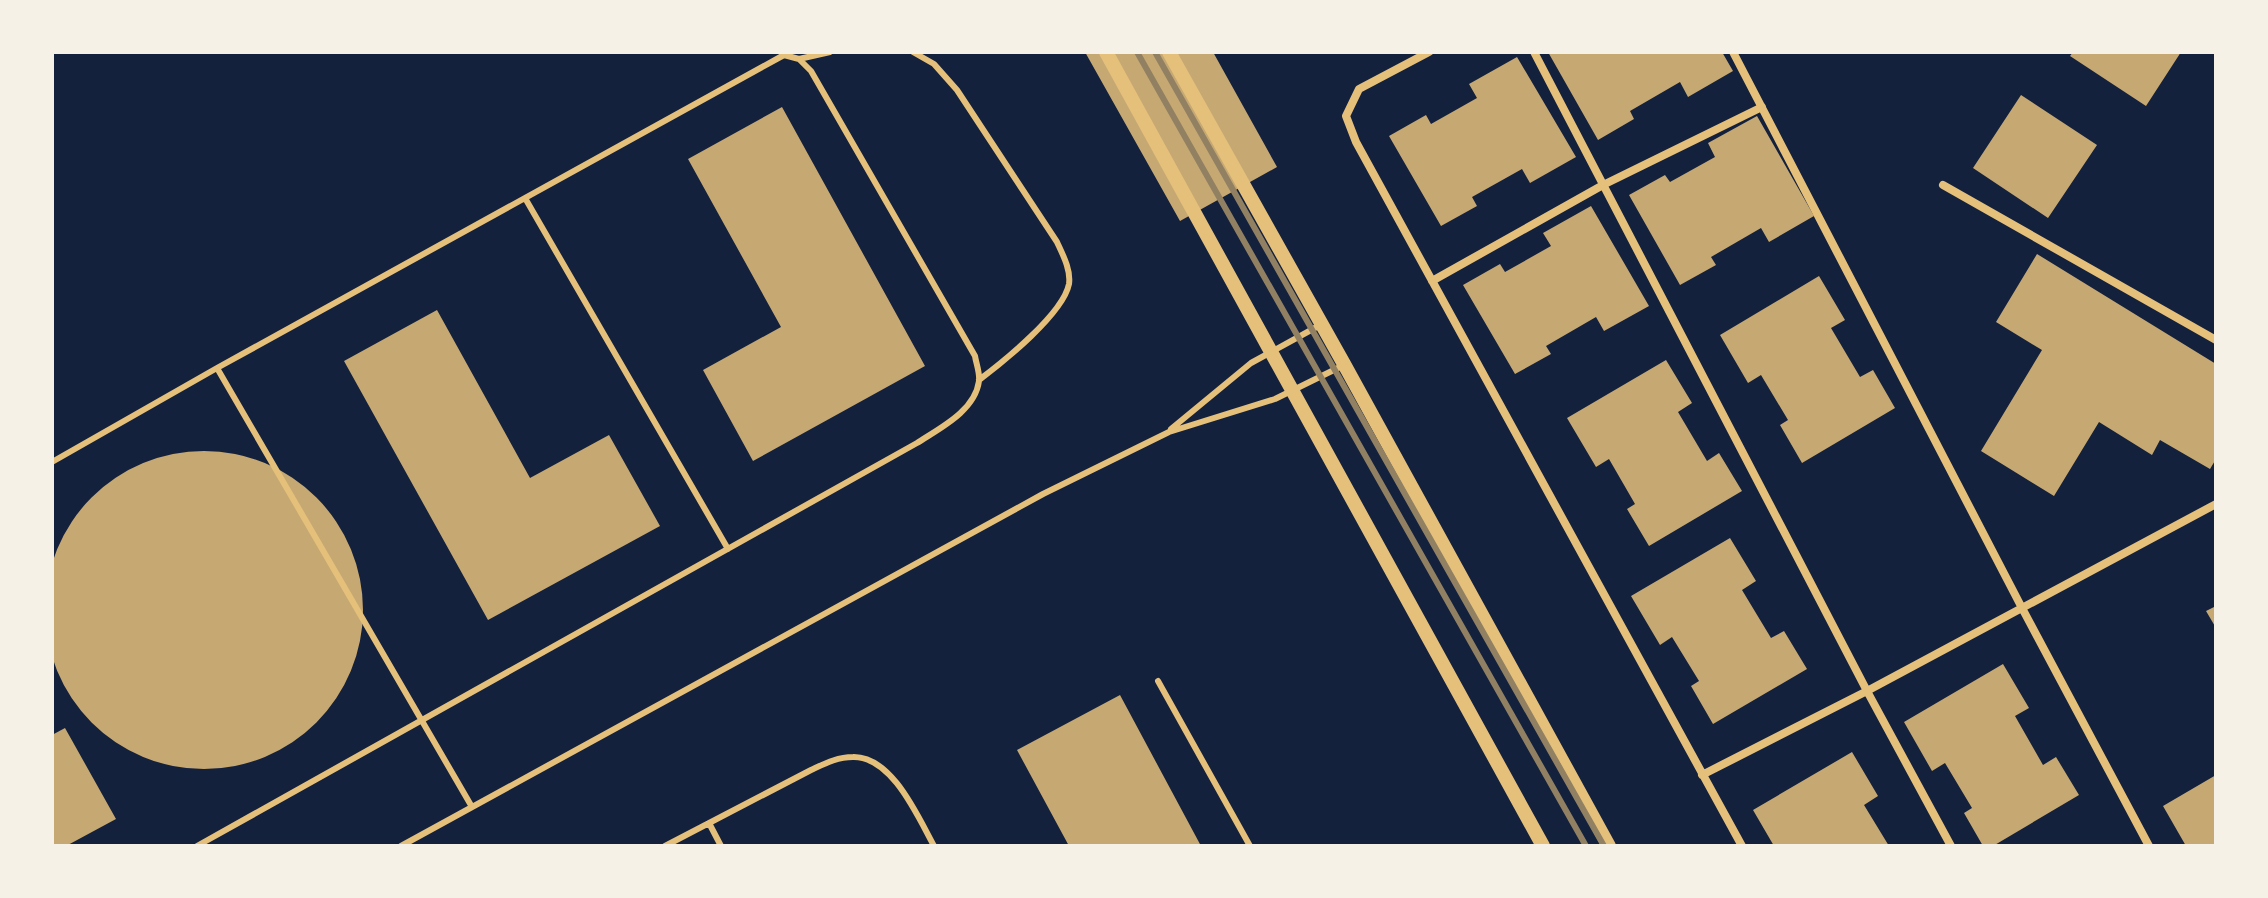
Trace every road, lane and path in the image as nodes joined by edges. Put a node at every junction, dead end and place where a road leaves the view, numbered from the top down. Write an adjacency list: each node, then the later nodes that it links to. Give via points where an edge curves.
1 (830, 52): 8 (lane)
2 (913, 52): 19 (lane, via 934,64 957,90 1057,242 1067,266 1069,284 1061,301)
3 (1106, 52): 16 (street)
4 (1169, 52): 14 (street)
5 (1429, 52): 13 (street, via 1359,89 1346,116)
6 (1534, 52): 10 (street)
7 (1733, 52): 9 (street)
8 (799, 59): 12 (lane, via 784,55); 19 (lane, via 811,71 975,356)
9 (1762, 107): 10 (street); 25 (street)
10 (1603, 185): 13 (street); 27 (street)
11 (1943, 185): 15 (street)
12 (525, 198): 18 (lane); 24 (lane)
13 (1432, 281): 29 (street)
14 (1322, 324): 16 (lane); 17 (street)
15 (2216, 340)
16 (1270, 352): 20 (street); 21 (lane)
17 (1344, 364): 20 (lane); 39 (street)
18 (217, 368): 22 (lane); 28 (lane)
19 (979, 380): 24 (lane, via 972,400 958,415 917,443)
20 (1291, 389): 21 (lane, via 1275,399); 38 (street)
21 (1169, 432): 30 (lane, via 1043,494)
22 (52, 462)
23 (2216, 504): 25 (street)
24 (728, 549): 28 (lane)
25 (2022, 608): 27 (street); 42 (street)
26 (1158, 681): 37 (lane)
27 (1867, 691): 29 (street); 41 (street)
28 (420, 721): 30 (lane); 32 (lane)
29 (1702, 775): 40 (street)
30 (472, 807): 33 (lane)
31 (709, 823): 34 (lane); 35 (lane); 36 (lane, via 822,764 856,756 881,767 905,794)
32 (197, 846)
33 (401, 846)
34 (665, 846)
35 (721, 846)
36 (934, 846)
37 (1250, 846)
38 (1543, 846)
39 (1609, 846)
40 (1742, 846)
41 (1951, 846)
42 (2149, 846)

